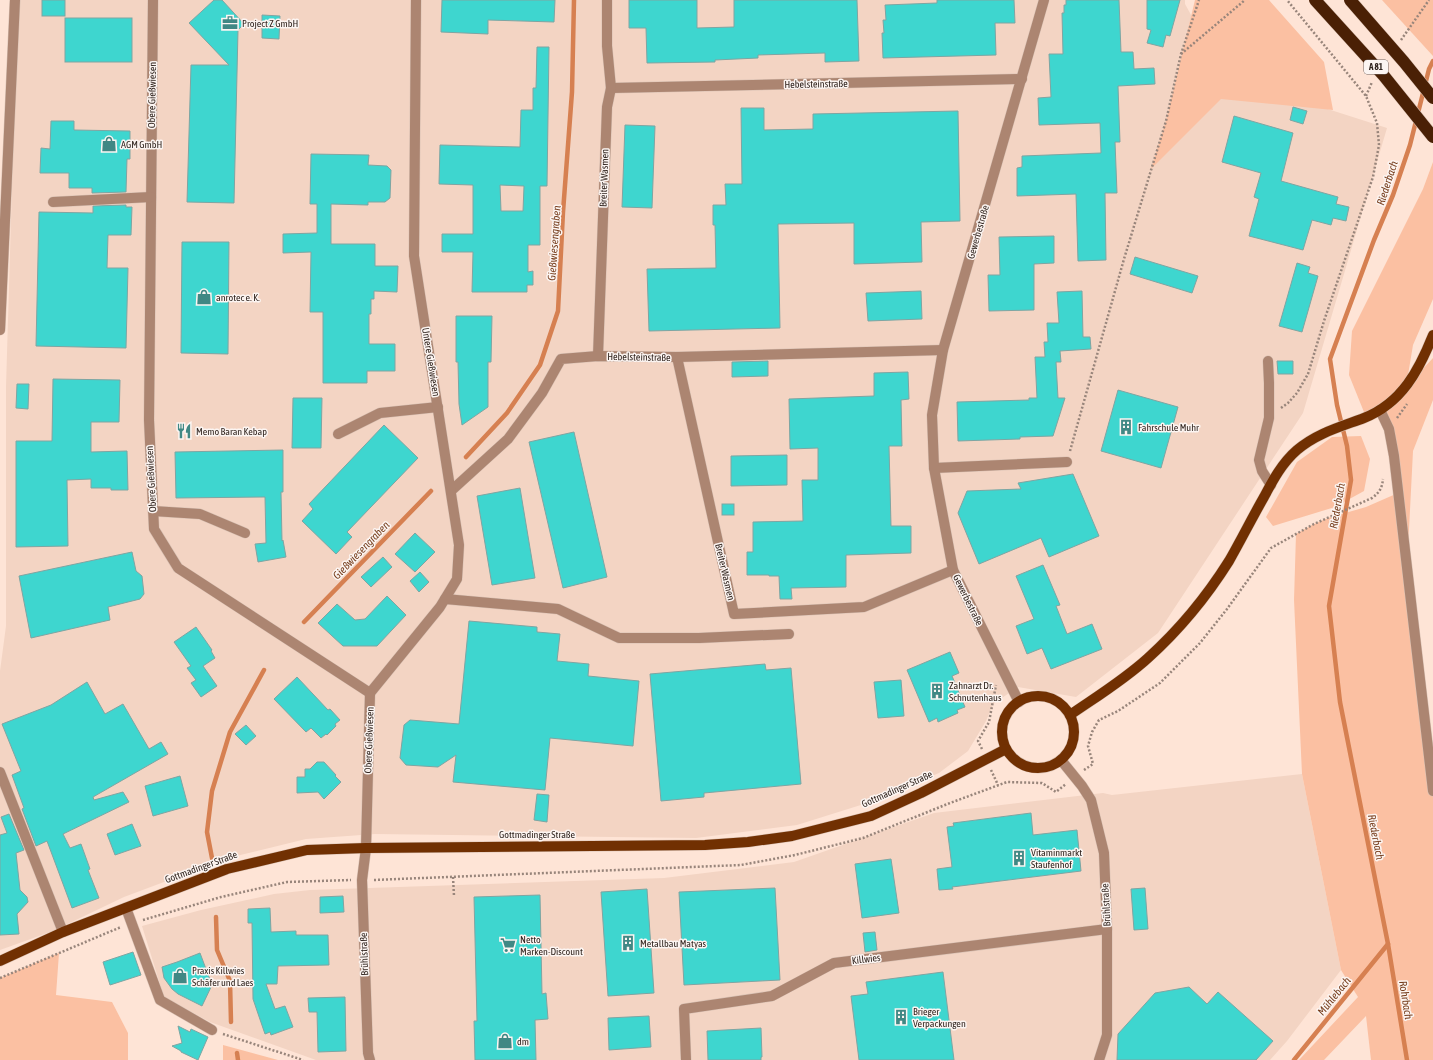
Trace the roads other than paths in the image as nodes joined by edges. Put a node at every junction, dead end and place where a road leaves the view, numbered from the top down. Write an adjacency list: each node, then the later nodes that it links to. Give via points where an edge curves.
1 (14, 0): 14 (street)
2 (153, 0): 12 (street, Obere Gießwiesen)
3 (416, 0): 20 (street, Untere Gießwiesen, via 414,256)
4 (607, 0): 9 (street, Breiter Wasmen, via 606,46)
5 (1044, 0): 8 (street, Gewerbestraße)
6 (1315, 0): 11 (highway, A 81, bridge, via 1379,71)
7 (1350, 0): 10 (highway, A 81, bridge)
8 (1022, 79): 9 (street, Hebelsteinstraße); 16 (street, Gewerbestraße)
9 (611, 88): 17 (street, Breiter Wasmen, via 607,107)
10 (1433, 98)
11 (1433, 137)
12 (151, 197): 13 (street); 27 (street, Obere Gießwiesen, via 149,420)
13 (53, 202)
14 (0, 330)
15 (1433, 334): 21 (main road, via 1426,353 1406,388)
16 (943, 350): 18 (street, Hebelsteinstraße); 24 (street, Gewerbestraße, via 932,415)
17 (598, 356): 18 (street, Hebelsteinstraße); 26 (street, Hebelsteinstraße, via 561,359 542,393 508,439)
18 (677, 357): 29 (street, Breiter Wasmen, via 734,614 864,607)
19 (1268, 362): 25 (street, via 1269,418 1259,460 1262,471)
20 (438, 407): 22 (street, via 380,413); 26 (street, Untere Gießwiesen)
21 (1380, 410): 25 (main road, via 1314,437 1282,466); 38 (street, via 1389,429 1394,456)
22 (338, 434)
23 (1067, 462): 24 (street)
24 (934, 468): 29 (street, Gewerbestraße)
25 (1271, 485): 34 (main road, via 1228,562 1183,622 1148,658)
26 (452, 490): 30 (street, Untere Gießwiesen, via 460,545 457,579)
27 (153, 511): 28 (street, via 200,514); 32 (street, Obere Gießwiesen, via 154,529 178,568)
28 (245, 533)
29 (953, 570): 33 (street, Gewerbestraße)
30 (445, 599): 31 (street, via 558,609 619,638); 32 (street, Untere Gießwiesen)
31 (789, 634)
32 (370, 693): 39 (street, Obere Gießwiesen)
33 (1019, 702): 34 (main road, via 1039,696 1051,699 1062,705); 35 (main road, via 1007,713 1002,725)
34 (1070, 715): 36 (main road, via 1074,727 1073,739 1069,751)
35 (1006, 749): 36 (main road, via 1012,758 1030,768 1052,766); 39 (main road, Gottmadinger Straße, via 871,816 792,836 705,845)
36 (1061, 760): 41 (street, Brühlstraße, via 1091,800 1104,853)
37 (0, 772): 42 (street)
38 (1433, 791)
39 (366, 848): 40 (main road, Gottmadinger Straße, via 307,850 227,869); 45 (street, Brühlstraße, via 362,880)
40 (126, 908): 42 (main road, Gottmadinger Straße); 44 (street, via 160,1000)
41 (1107, 929): 46 (street, Killwies, via 834,963 772,996 684,1009); 47 (street, Brühlstraße, via 1107,1035)
42 (63, 932): 43 (main road, Gottmadinger Straße)
43 (0, 961)
44 (212, 1030)
45 (370, 1060)
46 (686, 1060)
47 (1099, 1060)

